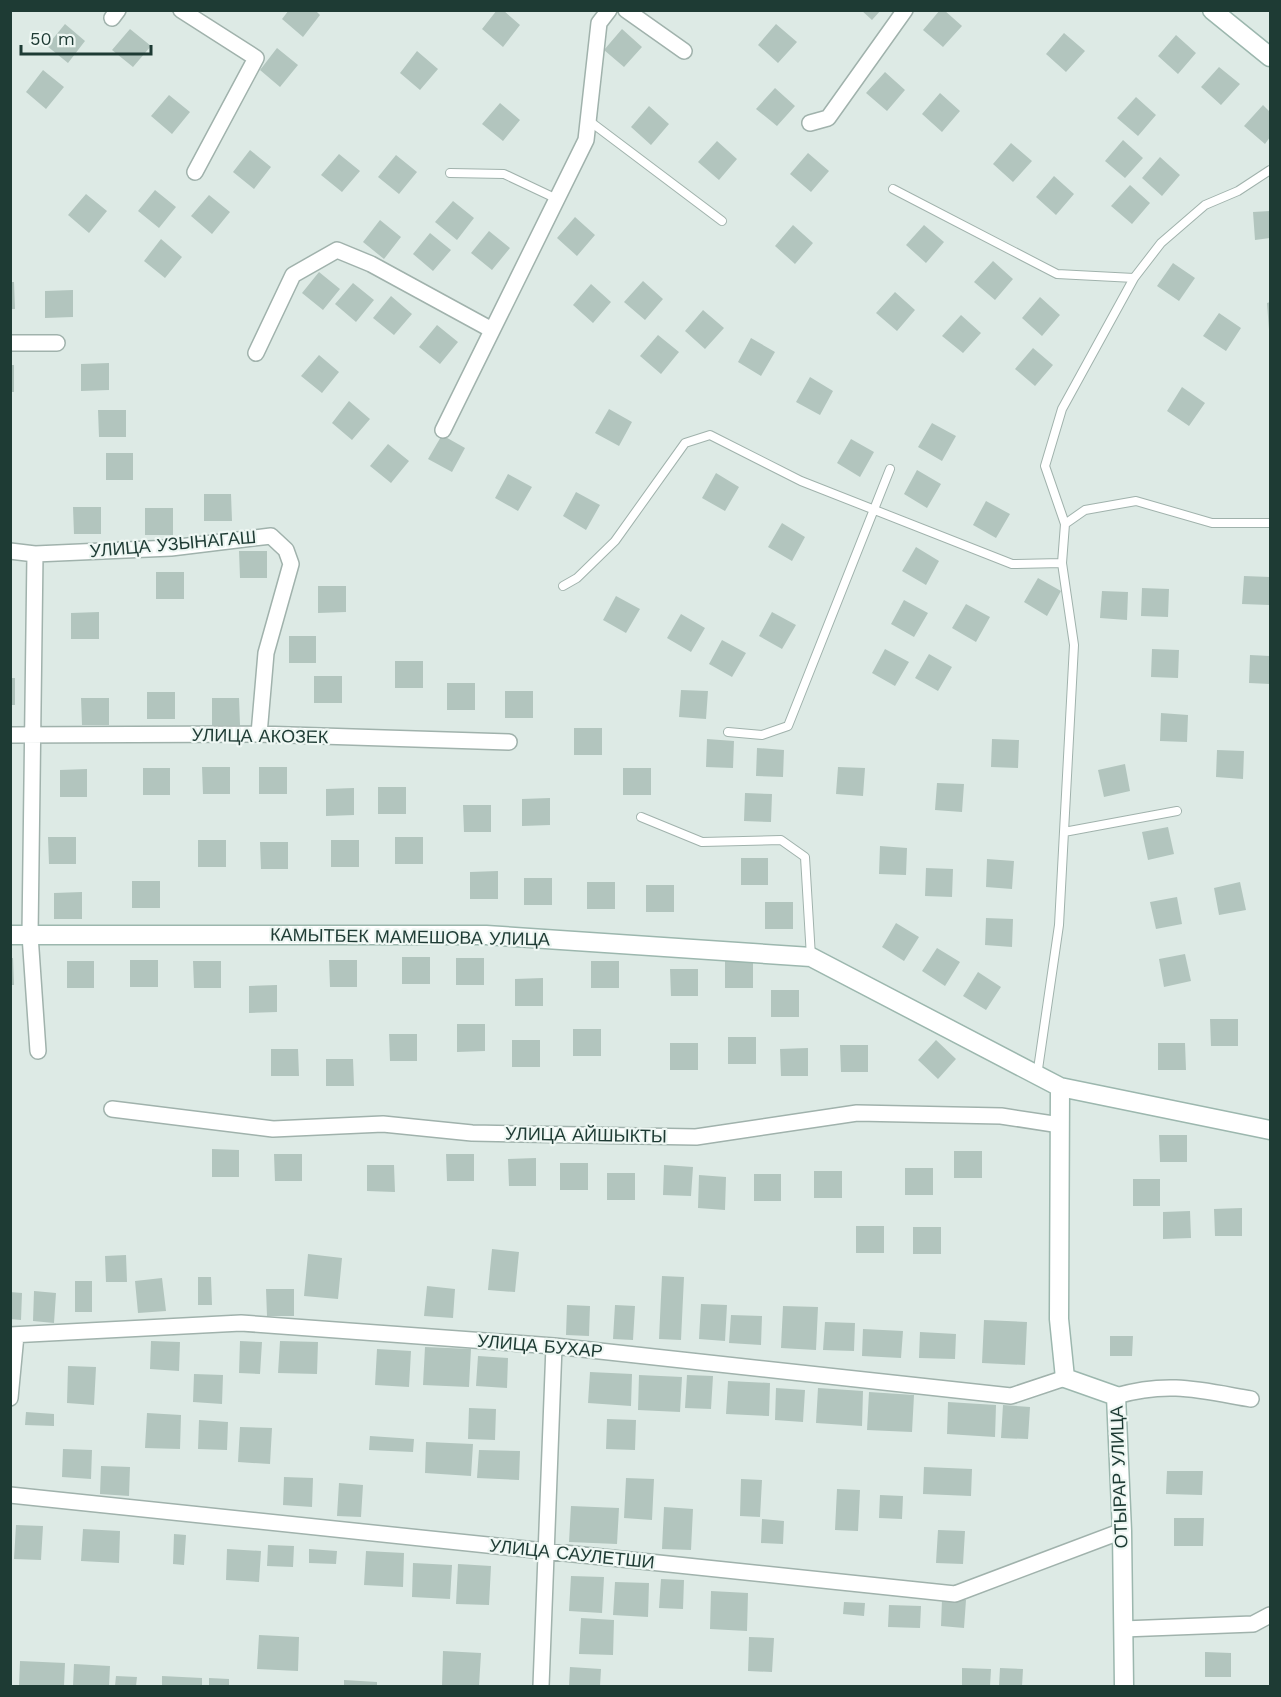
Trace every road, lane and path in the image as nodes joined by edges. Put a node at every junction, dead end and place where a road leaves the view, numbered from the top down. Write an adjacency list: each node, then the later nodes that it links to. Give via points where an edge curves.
1 (181, 10): 11 (street, via 256,58)
2 (609, 10): 8 (street, via 599,23)
3 (626, 10): 6 (street)
4 (905, 10): 9 (street, via 828,118)
5 (1212, 10): 7 (street)
6 (684, 51)
7 (1270, 57)
8 (588, 120): 14 (street, via 586,140); 15 (lane)
9 (810, 123)
10 (1270, 170): 16 (lane, via 1205,205 1161,243)
11 (195, 172)
12 (450, 172): 14 (lane, via 504,174)
13 (893, 189): 16 (lane, via 1057,273)
14 (557, 199): 17 (street)
15 (722, 221)
16 (1134, 278): 25 (lane, via 1062,409 1049,455 1046,466)
17 (492, 330): 20 (street, via 371,264 337,250 293,275); 21 (street)
18 (57, 343): 19 (street)
19 (10, 344)
20 (256, 353)
21 (443, 430)
22 (890, 469): 23 (lane)
23 (873, 509): 28 (lane, via 1012,564); 29 (lane, via 801,481 710,435 685,443 615,541); 30 (lane, via 788,726 762,735)
24 (1270, 523): 25 (lane, via 1212,523 1136,501 1085,510)
25 (1065, 524): 28 (lane)
26 (10, 551): 27 (street, УЛИЦА УЗЫНАГАШ)
27 (35, 554): 31 (street, УЛИЦА УЗЫНАГАШ, via 171,548 271,536 286,550 291,564 266,653); 33 (street)
28 (1062, 563): 37 (lane, via 1074,645)
29 (564, 586)
30 (728, 732)
31 (259, 734): 33 (street, УЛИЦА АКОЗЕК); 34 (street, УЛИЦА АКОЗЕК)
32 (10, 735): 33 (street, УЛИЦА АКОЗЕК)
33 (32, 735): 39 (street)
34 (509, 742)
35 (1177, 810): 37 (lane)
36 (641, 817): 40 (lane, via 702,842 781,840 805,857)
37 (1064, 832): 42 (lane, via 1059,925)
38 (10, 935): 39 (street, КАМЫТБЕК МАМЕШОВА УЛИЦА)
39 (30, 935): 40 (street, КАМЫТБЕК МАМЕШОВА УЛИЦА, via 486,935); 41 (street)
40 (811, 957): 42 (street, КАМЫТБЕК МАМЕШОВА УЛИЦА)
41 (38, 1051)
42 (1037, 1077): 43 (street, КАМЫТБЕК МАМЕШОВА УЛИЦА)
43 (1060, 1087): 45 (street); 46 (street, КАМЫТБЕК МАМЕШОВА УЛИЦА)
44 (112, 1109): 45 (street, УЛИЦА АЙШЫКТЫ, via 273,1129 383,1124 507,1134 696,1137 857,1113 1001,1116)
45 (1060, 1125): 49 (street, via 1059,1319)
46 (1270, 1130)
47 (14, 1335): 48 (street, УЛИЦА БУХАР, via 240,1323); 51 (street)
48 (554, 1346): 49 (street, УЛИЦА БУХАР, via 1011,1396); 55 (street)
49 (1065, 1378): 50 (street, ОТЫРАР УЛИЦА)
50 (1116, 1396): 52 (street, via 1174,1386); 54 (street, ОТЫРАР УЛИЦА)
51 (10, 1398)
52 (1251, 1399)
53 (10, 1495): 55 (street, УЛИЦА САУЛЕТШИ)
54 (1122, 1531): 55 (street, УЛИЦА САУЛЕТШИ, via 955,1594); 57 (street, ОТЫРАР УЛИЦА)
55 (546, 1551): 58 (street)
56 (1270, 1615): 57 (street, via 1253,1624)
57 (1123, 1629): 59 (street, ОТЫРАР УЛИЦА)
58 (541, 1686)
59 (1124, 1686)

